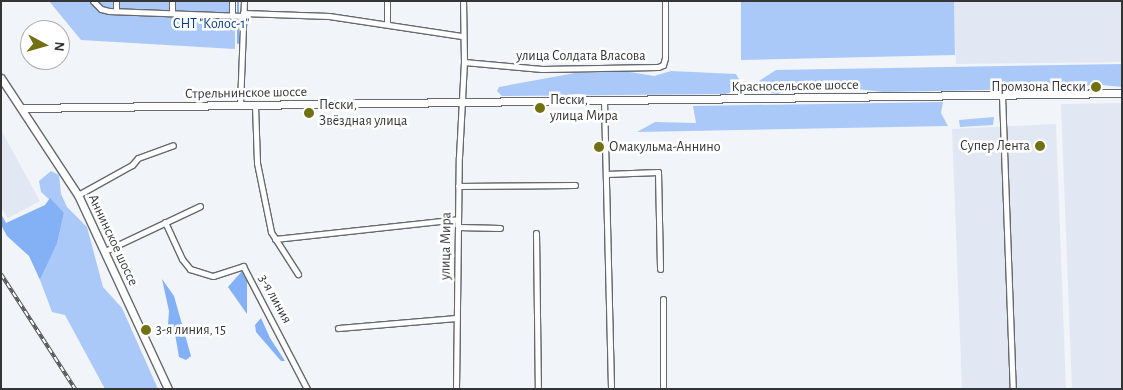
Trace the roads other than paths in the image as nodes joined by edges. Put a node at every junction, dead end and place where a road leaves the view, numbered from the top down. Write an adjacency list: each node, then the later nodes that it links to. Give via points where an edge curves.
1 (93, 1): 9 (street, via 101,9)
2 (116, 1): 9 (street)
3 (172, 1): 10 (street)
4 (232, 1): 12 (street)
5 (244, 1): 11 (street)
6 (388, 1): 13 (street)
7 (463, 1): 14 (street, улица Мира)
8 (665, 1): 15 (street, улица Солдата Власова, via 665,58 663,65 658,67 542,69)
9 (116, 11): 10 (street)
10 (172, 14): 12 (street)
11 (243, 15): 12 (street); 13 (street, via 329,16); 21 (street)
12 (232, 16)
13 (387, 23): 14 (street)
14 (462, 36): 15 (street, улица Мира)
15 (464, 62): 20 (street, улица Мира)
16 (1, 78): 23 (main road, Аннинское шоссе)
17 (1122, 93): 18 (main road, Красносельское шоссе)
18 (1002, 96): 19 (main road, Красносельское шоссе); 48 (street)
19 (604, 101): 20 (main road, Красносельское шоссе); 25 (street)
20 (466, 103): 22 (main road, Стрельнинское шоссе); 27 (street, улица Мира)
21 (240, 105): 22 (main road, Стрельнинское шоссе); 23 (main road, Стрельнинское шоссе)
22 (255, 105): 35 (street, via 257,163)
23 (24, 108): 28 (main road, Аннинское шоссе)
24 (173, 145): 28 (street, via 138,158 132,165)
25 (606, 174): 37 (street, via 658,172); 46 (street)
26 (575, 185): 27 (street)
27 (458, 186): 30 (street, улица Мира)
28 (78, 195): 36 (main road, Аннинское шоссе)
29 (200, 206): 31 (street)
30 (458, 219): 32 (street, улица Мира); 35 (street)
31 (165, 222): 36 (street); 43 (street, 3-я линия, via 190,269 213,276 243,266)
32 (458, 227): 33 (street); 40 (street, улица Мира)
33 (500, 228)
34 (536, 233): 45 (street)
35 (275, 239): 38 (street)
36 (105, 252): 42 (main road, Аннинское шоссе)
37 (660, 269)
38 (298, 274)
39 (663, 299): 47 (street)
40 (457, 318): 41 (street); 44 (street, улица Мира)
41 (338, 328)
42 (168, 389)
43 (307, 389)
44 (456, 389)
45 (538, 389)
46 (611, 389)
47 (664, 389)
48 (1013, 389)

